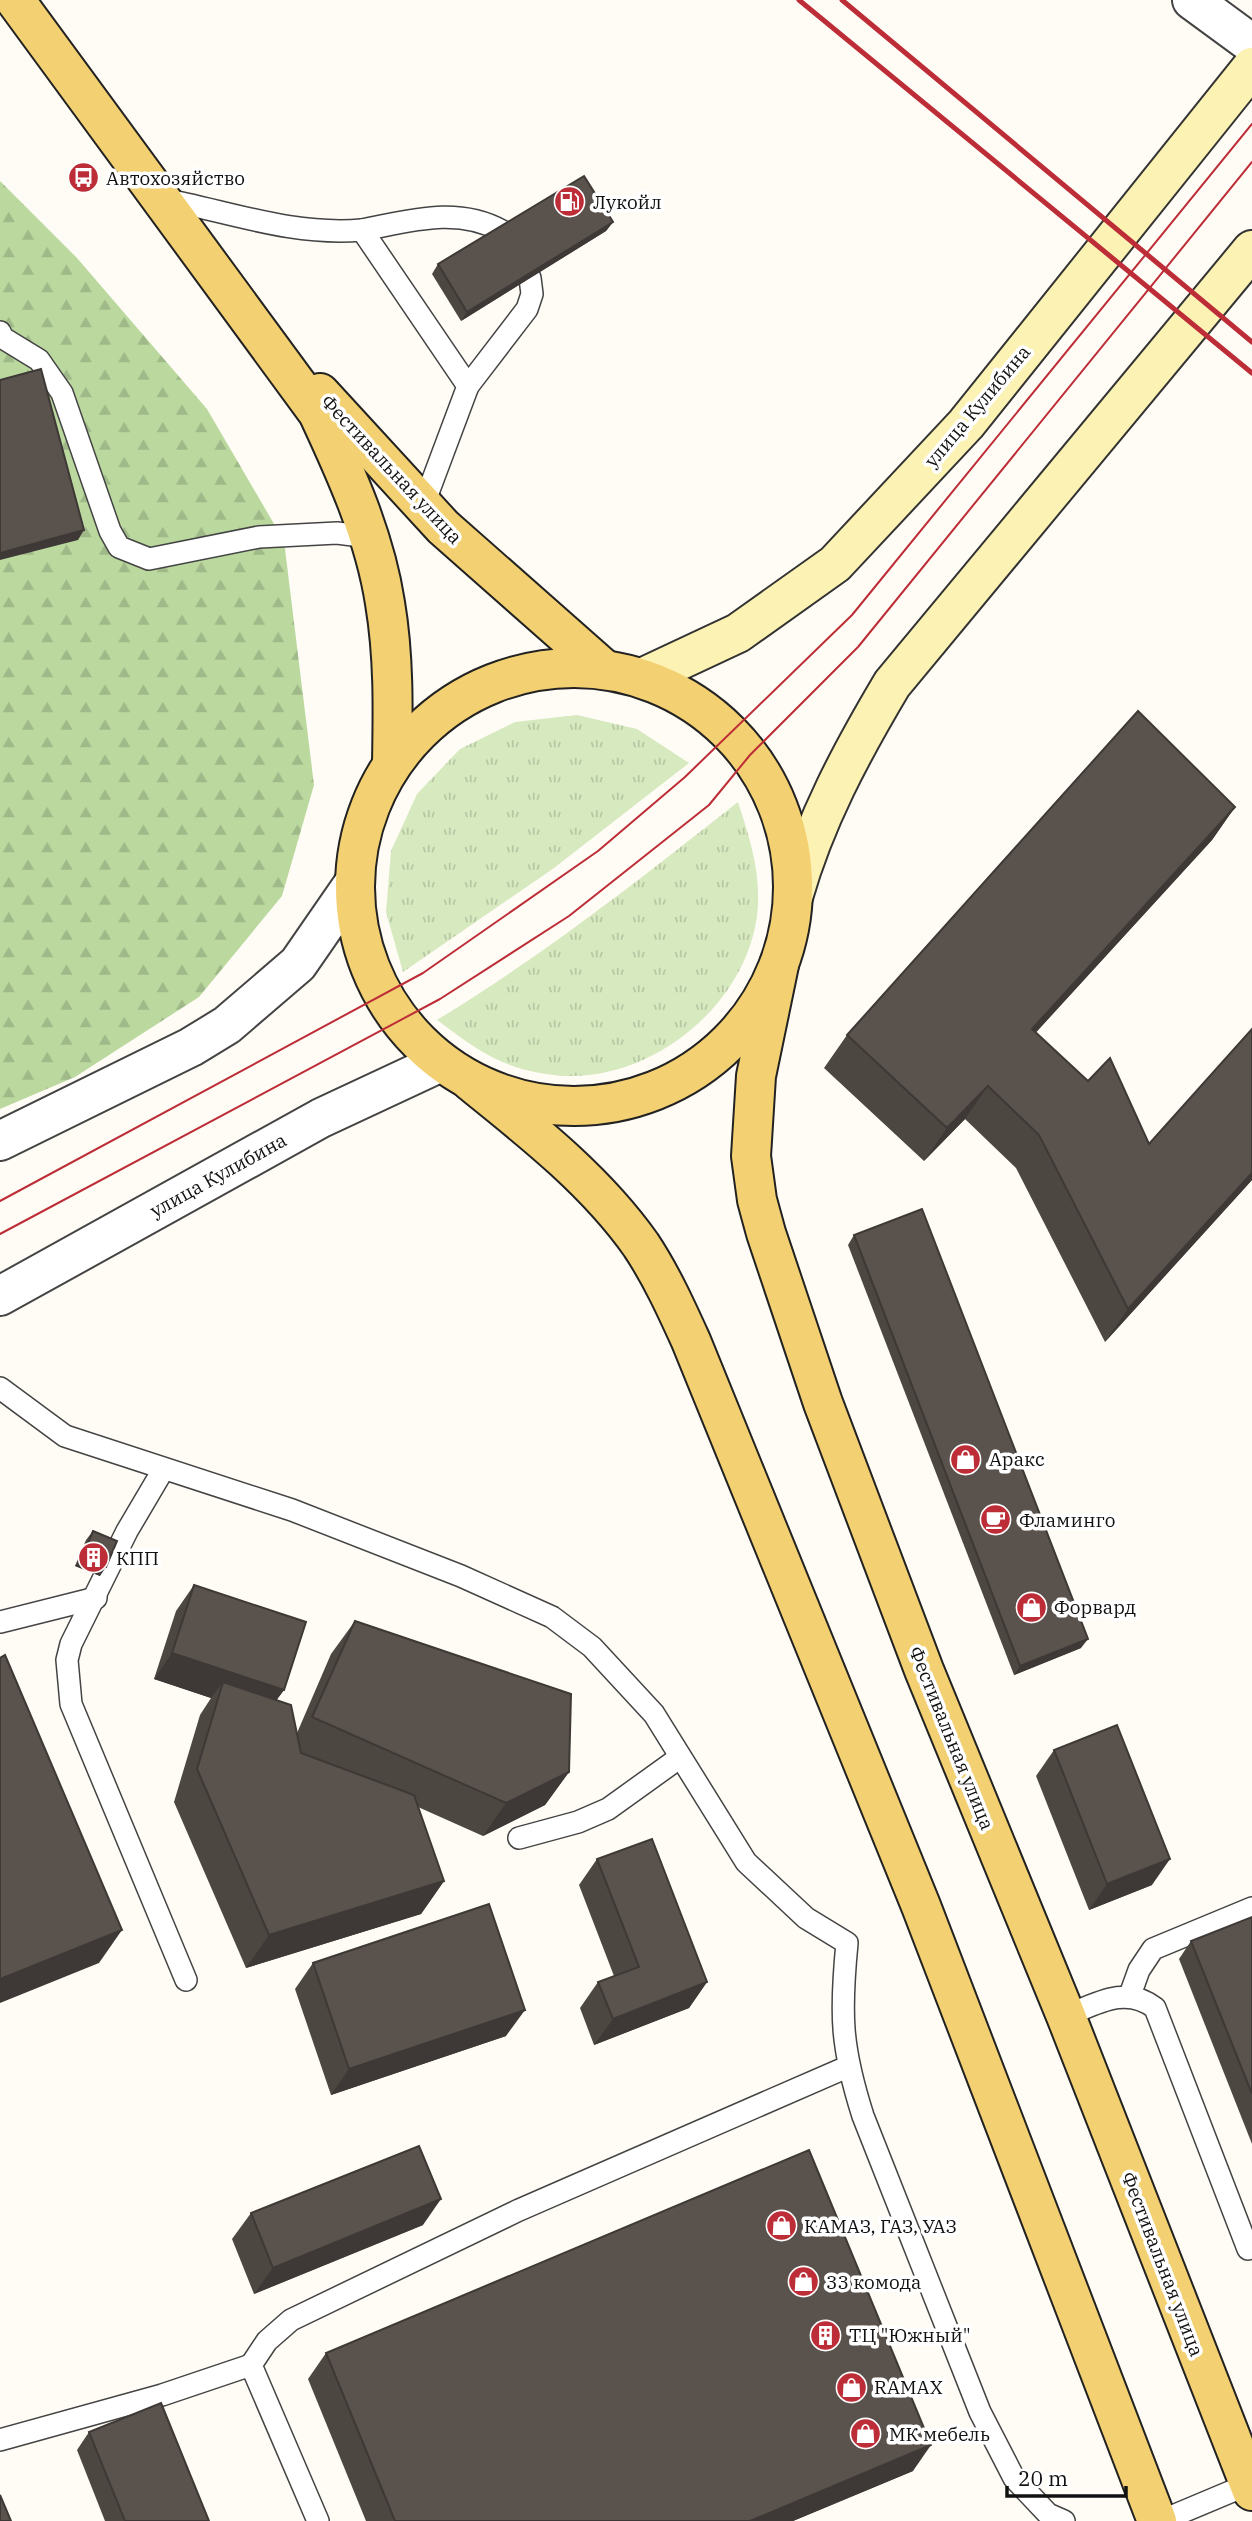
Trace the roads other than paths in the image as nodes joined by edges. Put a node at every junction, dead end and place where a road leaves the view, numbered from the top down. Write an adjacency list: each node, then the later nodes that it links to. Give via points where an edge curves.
1 (15, 0): 5 (main road, Фестивальная улица)
2 (1192, 0): 3 (street)
3 (1252, 44)
4 (1252, 67): 16 (main road, улица Кулибина, via 966,424 835,564 738,633)
5 (163, 199): 6 (lane, via 284,228 327,233); 10 (main road, Фестивальная улица)
6 (362, 230): 7 (lane, via 458,216 484,221); 12 (lane)
7 (502, 231)
8 (1252, 250): 19 (main road, via 892,684 820,818)
9 (530, 278): 12 (lane, via 532,294 527,309)
10 (249, 317): 13 (main road, Фестивальная улица); 14 (main road, Фестивальная улица, via 318,412)
11 (0, 332): 14 (lane, via 39,360 62,393 119,547 149,559 260,537 337,533)
12 (468, 386): 13 (lane)
13 (423, 506): 15 (main road, Фестивальная улица)
14 (369, 537): 17 (main road, Фестивальная улица, via 385,601 392,662)
15 (604, 670): 16 (main road); 17 (main road, via 531,671 484,686 425,725)
16 (644, 677): 19 (main road, via 695,704 750,755 782,818)
17 (392, 763): 18 (main road, via 366,814)
18 (354, 884): 21 (main road, via 361,944 370,972 399,1020); 22 (street, via 298,964 227,1025)
19 (793, 897): 20 (main road)
20 (779, 965): 21 (main road, via 757,1009 732,1038 697,1069 657,1090 617,1102 581,1106 525,1101); 33 (main road, Фестивальная улица, via 756,1076 751,1156 760,1211 823,1403 924,1670)
21 (456, 1072): 23 (street, улица Кулибина, via 321,1118); 41 (main road, via 533,1132 600,1196 641,1245 666,1288 921,1906)
22 (0, 1141)
23 (0, 1296)
24 (0, 1388): 25 (lane, via 65,1436)
25 (163, 1470): 26 (lane, via 127,1531); 28 (lane, via 292,1510 552,1617 592,1647 627,1682 654,1714)
26 (96, 1598): 27 (lane); 31 (lane, via 79,1624 67,1660 71,1704)
27 (0, 1622)
28 (679, 1758): 29 (lane, via 608,1809); 34 (lane, via 746,1862 806,1918 847,1943 841,2025)
29 (519, 1838)
30 (1252, 1908): 32 (lane, via 1153,1949)
31 (186, 1980)
32 (1130, 1996): 33 (lane, via 1110,1998); 35 (lane, via 1144,1999 1160,2017)
33 (1066, 2016): 38 (main road, Фестивальная улица)
34 (847, 2067): 36 (lane, via 519,2210 291,2320 267,2341); 40 (lane, via 980,2412 1014,2478 1048,2514)
35 (1248, 2249)
36 (251, 2365): 37 (lane); 39 (lane)
37 (0, 2440)
38 (1251, 2488): 41 (lane)
39 (318, 2521)
40 (1064, 2521)
41 (1159, 2521)

